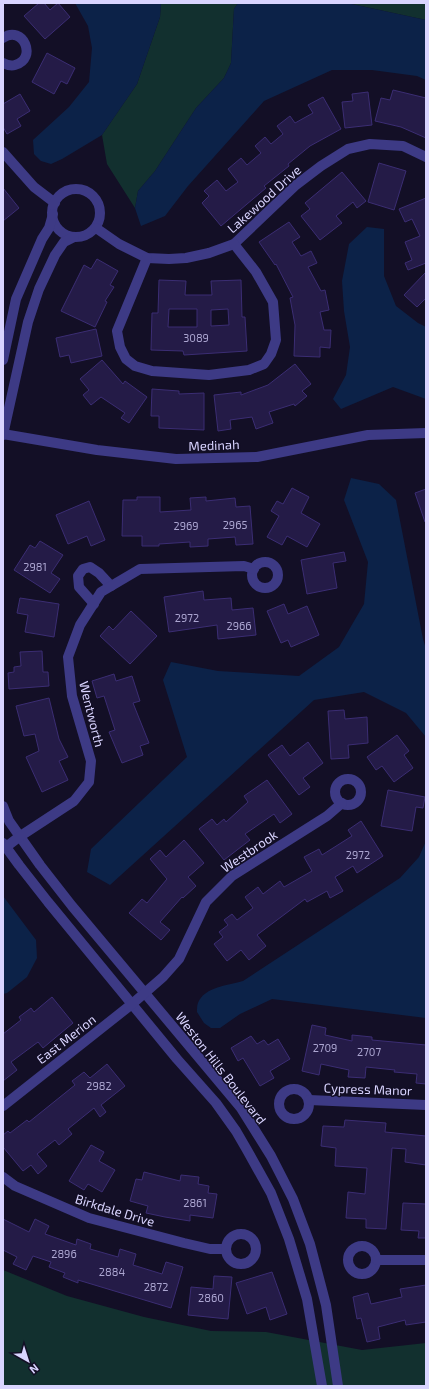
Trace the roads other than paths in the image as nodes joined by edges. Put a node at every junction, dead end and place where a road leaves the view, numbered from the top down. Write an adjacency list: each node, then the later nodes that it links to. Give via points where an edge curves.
1 (3, 38): 2 (street, via 12,34 18,36 23,39 27,50 23,61 18,65)
2 (3, 63)
3 (3, 152): 5 (street, via 34,187)
4 (426, 157): 9 (street, Lakewood Drive, via 404,146 370,144 348,149 296,185)
5 (55, 203): 6 (street); 7 (street, via 68,191 77,189 89,192 95,197 100,212)
6 (53, 214): 8 (street, via 58,228); 11 (street, via 16,299)
7 (96, 228): 8 (street, via 87,234); 10 (street, Lakewood Drive, via 119,244)
8 (74, 237): 13 (street, via 64,242 55,255 38,289)
9 (234, 244): 10 (street, Lakewood Drive, via 186,258); 10 (street, via 256,272 273,302 276,340 264,364 249,370 210,375 152,371 136,366 126,359 120,347 117,331)
10 (148, 258)
11 (3, 360)
12 (426, 433): 13 (street, Medinah, via 368,435 257,457 176,460)
13 (3, 434)
14 (254, 569): 15 (street, Wentworth, via 244,566 140,569)
15 (111, 586): 16 (street, Wentworth, via 102,592); 16 (street, via 90,567 83,569 78,576 79,587)
16 (94, 604): 19 (street, Wentworth, via 80,625 68,657 72,696 91,761 89,782 74,801)
17 (342, 803): 21 (street, Westbrook, via 327,816 232,876 206,902 179,959)
18 (3, 806): 19 (street, Weston Hills Boulevard)
19 (19, 837): 20 (street, Wentworth); 21 (street, Weston Hills Boulevard, via 72,906)
20 (5, 845): 22 (street, Weston Hills Boulevard)
21 (145, 993): 22 (street, East Merion); 31 (street, Weston Hills Boulevard, via 241,1108 271,1156 293,1199 310,1244 326,1305)
22 (132, 1004): 25 (street, East Merion); 30 (street, Weston Hills Boulevard, via 236,1131 271,1193 289,1238 307,1299)
23 (308, 1100): 24 (street, Cypress Manor)
24 (426, 1105)
25 (3, 1106)
26 (3, 1177): 27 (street, Birkdale Drive, via 15,1186 90,1218 184,1243)
27 (226, 1249)
28 (377, 1260): 29 (street)
29 (426, 1260)
30 (322, 1386)
31 (338, 1386)

